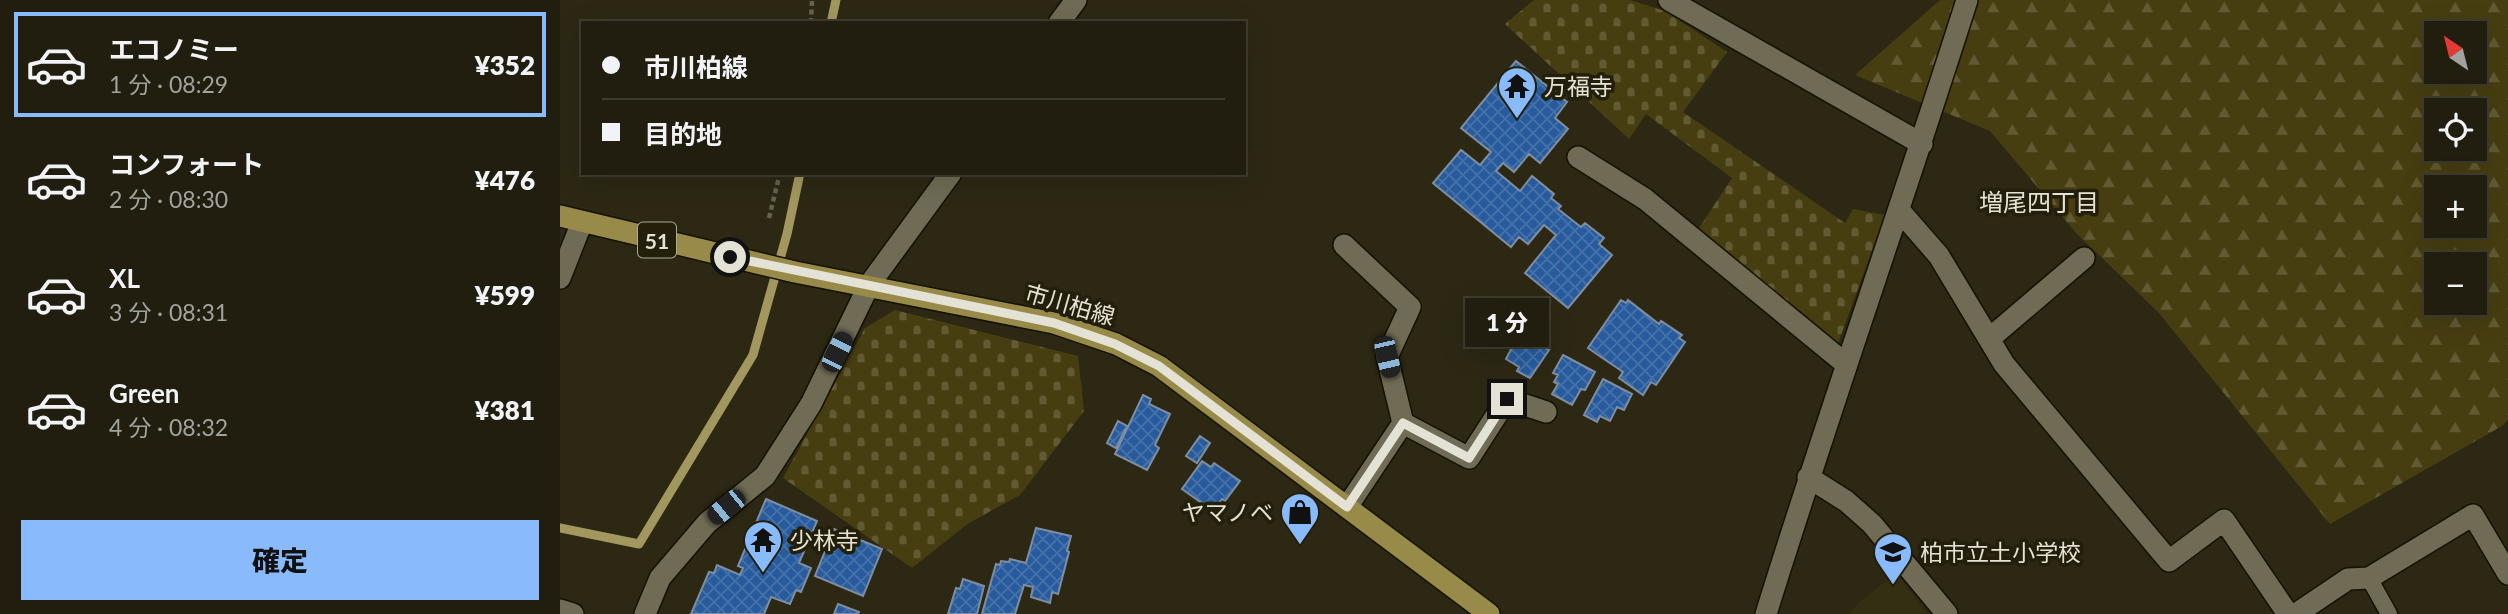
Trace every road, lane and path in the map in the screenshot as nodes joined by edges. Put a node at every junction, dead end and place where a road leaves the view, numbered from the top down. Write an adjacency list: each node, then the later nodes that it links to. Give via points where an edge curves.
1 (812, 0): 5 (path)
2 (1076, 0): 6 (street)
3 (1669, 0): 7 (street)
4 (1967, 0): 7 (street)
5 (811, 21)
6 (1060, 21)
7 (1922, 144): 11 (street)
8 (1577, 157): 20 (street, via 1645,199)
9 (780, 175): 13 (path)
10 (950, 175): 18 (street)
11 (1899, 210): 19 (street, via 1939,256); 20 (street)
12 (560, 216): 14 (main road, 市川柏線 / 51)
13 (769, 218)
14 (582, 222): 17 (street); 18 (main road, 市川柏線 / 51)
15 (1344, 245): 22 (street, via 1410,307 1387,357)
16 (2084, 258): 19 (street)
17 (560, 278)
18 (869, 285): 24 (main road, 市川柏線 / 51, via 1054,323 1115,344 1159,366); 29 (street, via 811,404 765,476 707,523 660,578)
19 (1989, 339): 33 (street, via 2004,365 2169,561 2224,520)
20 (1847, 365): 23 (street)
21 (1546, 412): 22 (street, via 1507,399 1469,458)
22 (1403, 423): 24 (street)
23 (1808, 477): 31 (street); 32 (street, via 1872,524)
24 (1347, 507): 30 (main road, 市川柏線 / 51)
25 (2508, 574): 26 (street, via 2473,515)
26 (2369, 578): 34 (street, via 2348,579); 35 (lane)
27 (560, 610): 28 (street)
28 (573, 614)
29 (645, 614)
30 (1489, 614)
31 (1766, 614)
32 (1947, 614)
33 (2288, 614)
34 (2296, 614)
35 (2389, 614)

